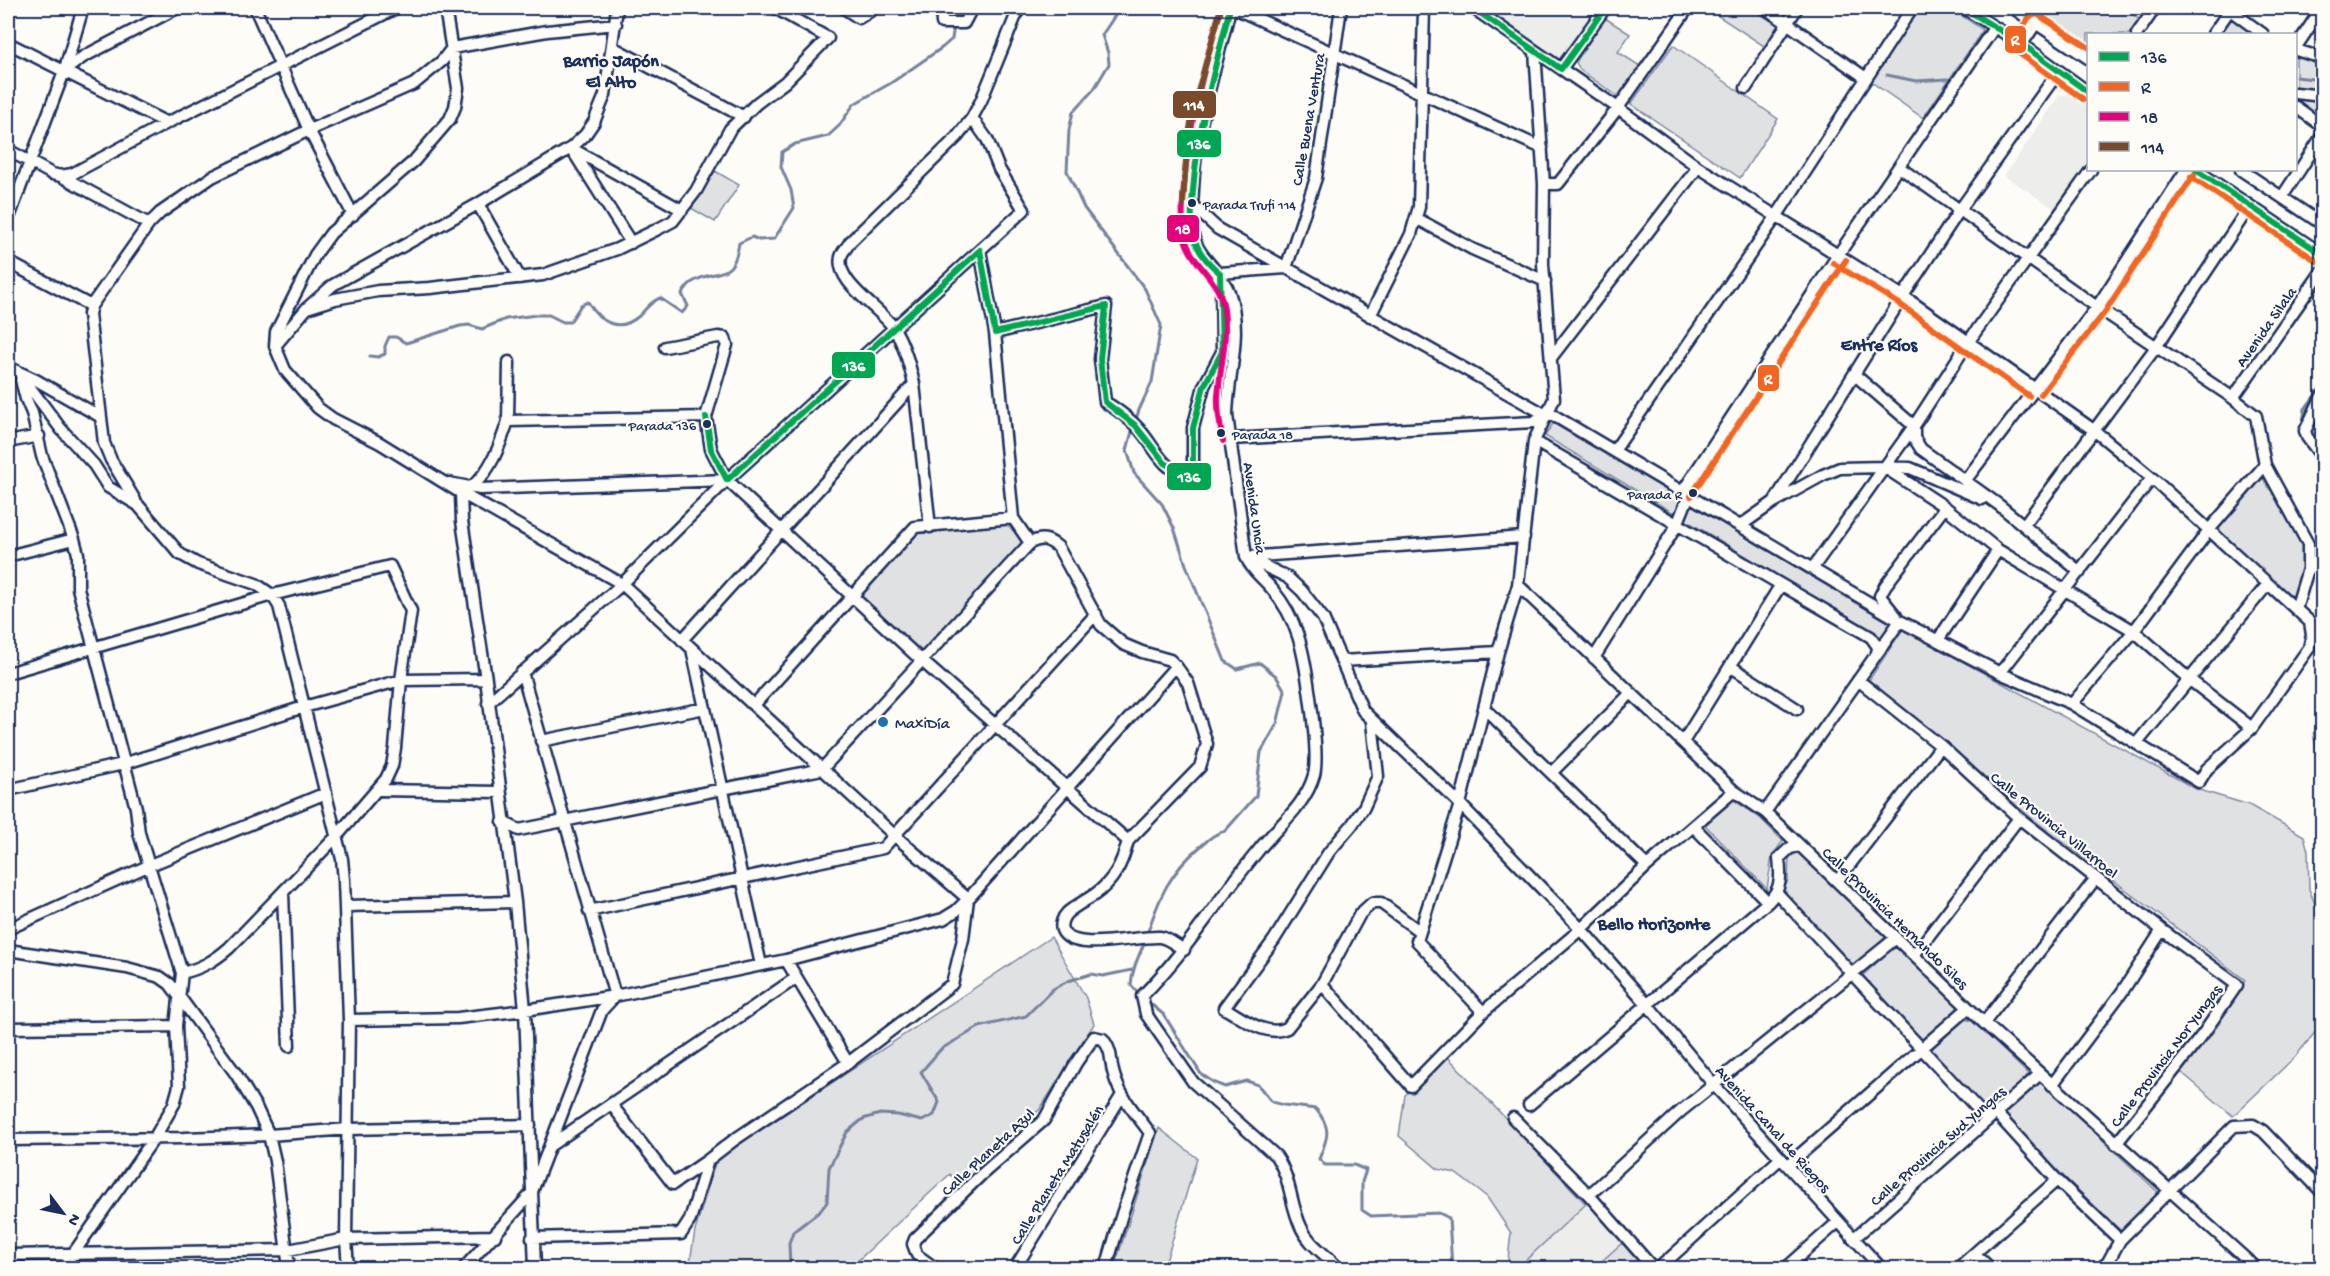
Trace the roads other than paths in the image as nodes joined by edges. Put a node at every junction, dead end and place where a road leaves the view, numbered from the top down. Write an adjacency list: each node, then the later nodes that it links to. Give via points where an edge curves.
1 (83, 8): 48 (street)
2 (177, 8): 48 (street, via 83,57)
3 (255, 8): 45 (street)
4 (396, 8): 45 (street)
5 (445, 8): 39 (street)
6 (617, 8): 30 (street)
7 (775, 8): 57 (street, via 828,38)
8 (844, 8): 9 (street, via 860,18)
9 (874, 8)
10 (940, 8): 11 (street, via 942,23 946,24 964,23)
11 (972, 8)
12 (1019, 8): 58 (street)
13 (1232, 8): 42 (street); 77 (street, Avenida Uncia, via 1203,108)
14 (1341, 8): 42 (street, Calle Buena Ventura)
15 (1424, 8): 53 (street)
16 (1473, 8): 41 (street)
17 (1605, 8): 46 (street)
18 (1688, 8): 55 (street)
19 (1765, 8): 28 (street)
20 (1797, 8): 28 (street)
21 (1912, 8): 49 (street)
22 (1964, 8): 31 (street)
23 (2013, 8): 29 (street)
24 (2046, 8): 29 (street)
25 (2155, 8): 32 (street)
26 (2322, 8): 37 (street)
27 (2230, 9): 33 (street); 34 (street)
28 (1787, 23): 49 (street); 50 (street)
29 (2036, 23): 36 (street); 43 (street)
30 (616, 24): 38 (street); 39 (street, via 547,30)
31 (1994, 28): 36 (street); 68 (street)
32 (2138, 33)
33 (2214, 33)
34 (2262, 33)
35 (8, 43): 48 (street)
36 (2022, 44): 47 (street)
37 (2297, 45)
38 (612, 47): 57 (street); 63 (street, via 600,109 585,135)
39 (452, 48): 61 (street, via 414,84); 81 (street, via 458,88 450,119 414,161)
40 (2297, 49): 44 (street)
41 (1534, 51): 46 (street); 64 (street)
42 (1334, 54): 53 (street); 93 (street, Calle Buena Ventura, via 1316,178)
43 (2087, 57)
44 (2322, 58)
45 (281, 66): 59 (street); 61 (street)
46 (1561, 69): 55 (street)
47 (2059, 71): 51 (street); 80 (street)
48 (64, 72): 59 (street); 66 (street)
49 (1866, 78): 82 (street)
50 (1746, 88)
51 (2087, 91)
52 (2297, 93): 54 (street)
53 (1422, 94): 64 (street); 83 (street)
54 (2322, 96)
55 (1618, 108): 67 (street); 74 (street, via 1558,184)
56 (2297, 108): 60 (street)
57 (744, 117): 79 (street, via 722,141)
58 (972, 118): 88 (street, via 1024,210); 103 (street, via 842,253 842,272)
59 (167, 123): 73 (street, via 72,174)
60 (2322, 126)
61 (309, 130): 81 (street); 85 (street, via 212,177)
62 (2322, 136): 75 (street)
63 (571, 148): 76 (street); 79 (street); 87 (street)
64 (1542, 148): 74 (street)
65 (8, 150): 66 (street)
66 (28, 161): 73 (street); 84 (street)
67 (1698, 167): 82 (street); 109 (street)
68 (1899, 167): 80 (street); 90 (street)
69 (2090, 171): 91 (street)
70 (2185, 171): 100 (street)
71 (2198, 171): 78 (street)
72 (2243, 171): 75 (street)
73 (61, 176): 85 (street)
74 (1544, 184): 97 (street)
75 (2282, 197): 86 (street)
76 (478, 204): 96 (street); 101 (street, via 333,285)
77 (1192, 205): 93 (street, via 1218,230); 95 (street, Avenida Uncia, via 1192,233 1208,264)
78 (2250, 206): 89 (street); 108 (street)
79 (682, 210): 87 (street, via 673,221)
80 (1959, 211): 91 (street); 98 (street)
81 (353, 215): 106 (street, via 331,233 315,255 282,316)
82 (1776, 217): 90 (street); 128 (street)
83 (1416, 218): 97 (street, via 1472,249); 102 (street)
84 (8, 220)
85 (150, 224): 99 (street)
86 (2322, 224)
87 (631, 243): 96 (street, via 543,275)
88 (980, 250): 103 (street); 104 (street)
89 (2322, 254)
90 (1838, 255): 98 (street); 138 (street)
91 (2029, 258): 100 (street); 105 (street)
92 (8, 262): 99 (street)
93 (1286, 268): 95 (street); 102 (street)
94 (2322, 271): 117 (street, Avenida Silala)
95 (1221, 273): 104 (street, via 1222,352 1204,386 1193,428 1193,472 1188,477 1174,472 1140,430 1105,402 1100,359 1106,306); 125 (street, Avenida Uncia, via 1233,306 1234,351 1227,395)
96 (520, 278): 101 (street, via 378,291)
97 (1545, 281): 109 (street)
98 (1903, 296): 105 (street); 113 (street)
99 (91, 306): 119 (street, via 89,325)
100 (2097, 307): 108 (street); 115 (street)
101 (307, 308): 106 (street)
102 (1370, 316): 118 (street)
103 (894, 328): 114 (street); 133 (street)
104 (995, 333): 143 (street)
105 (1969, 341): 115 (street); 122 (street)
106 (276, 345): 137 (street, via 285,370 318,408 442,481)
107 (666, 347): 120 (street, via 725,338 727,345)
108 (2156, 347): 117 (street); 123 (street)
109 (1551, 358): 118 (street, via 1554,399)
110 (508, 362): 121 (street)
111 (8, 368): 112 (street)
112 (20, 374): 119 (street); 124 (street); 136 (street)
113 (1855, 375): 122 (street); 139 (street)
114 (914, 384): 147 (street); 148 (street)
115 (2034, 389): 123 (street); 134 (street)
116 (2322, 396): 129 (street, via 2305,431)
117 (2233, 398): 130 (street, via 2256,416)
118 (1550, 415): 125 (street, via 1533,422); 126 (street); 128 (street)
119 (101, 417): 135 (street, via 104,443)
120 (706, 417): 121 (street); 133 (street, via 711,449)
121 (508, 421): 137 (street, via 482,479)
122 (1914, 426): 131 (street); 134 (street, via 1914,438 1921,449)
123 (2095, 431): 132 (street); 145 (street)
124 (39, 436): 127 (street); 151 (street, via 42,456)
125 (1232, 439): 155 (street, Avenida Uncia)
126 (1534, 441): 144 (street); 150 (street)
127 (8, 442)
128 (1614, 451): 138 (street)
129 (2322, 457)
130 (2265, 465): 149 (street); 165 (street, via 2308,544 2308,569)
131 (1884, 467): 139 (street, via 1840,468); 141 (street, via 1910,468); 142 (street); 156 (street)
132 (2152, 478): 149 (street); 157 (street)
133 (727, 480): 137 (street); 148 (street); 158 (street)
134 (1965, 481): 141 (street)
135 (123, 482): 136 (street, via 122,487); 140 (street)
136 (113, 490): 140 (street)
137 (465, 490): 158 (street); 183 (street, via 462,521)
138 (1686, 493): 144 (street); 146 (street)
139 (1774, 502): 146 (street)
140 (138, 505): 163 (street, via 180,554 256,584)
141 (1999, 505): 145 (street)
142 (1945, 507): 153 (street); 167 (street, via 1880,596)
143 (1012, 518): 147 (street); 152 (street)
144 (1677, 525): 161 (street); 175 (street)
145 (2024, 525): 157 (street)
146 (1740, 526): 156 (street)
147 (930, 527): 164 (street, via 915,527)
148 (782, 530): 164 (street); 169 (street)
149 (2209, 530): 159 (street); 168 (street)
150 (1524, 537): 155 (street); 160 (street)
151 (74, 539): 154 (street); 171 (street, via 78,588)
152 (1030, 543): 166 (street, via 1040,538 1058,548); 176 (street)
153 (1998, 550): 162 (street); 170 (street)
154 (8, 556)
155 (1246, 558): 177 (street, via 1287,577 1302,591 1323,618); 240 (street, Avenida Uncia, via 1290,617 1304,658 1317,760 1300,805 1258,850)
156 (1812, 569): 167 (street)
157 (2080, 572): 162 (street)
158 (622, 584): 169 (street); 180 (street)
159 (2268, 584): 165 (street); 186 (street)
160 (1518, 585): 173 (street); 175 (street, Calle Provincia Hernando Siles)
161 (1780, 586): 174 (street, via 1871,637 1878,647); 179 (street)
162 (2065, 591): 168 (street); 182 (street)
163 (272, 595): 171 (street); 184 (street, via 390,566 411,610); 191 (street, via 284,622)
164 (852, 597): 176 (street); 190 (street)
165 (2296, 609): 197 (street, via 2310,622 2309,648)
166 (1096, 614): 178 (street, via 1101,625 1123,644 1170,660); 196 (street)
167 (1900, 621): 170 (street); 174 (street)
168 (2134, 631): 186 (street); 189 (street)
169 (682, 640): 172 (street)
170 (1938, 640): 182 (street)
171 (94, 649): 181 (street); 202 (street)
172 (692, 649): 190 (street); 192 (street)
173 (1498, 652): 177 (street); 193 (street)
174 (1877, 653): 185 (street)
175 (1594, 658): 187 (street, Calle Provincia Hernando Siles)
176 (922, 661): 196 (street); 203 (street)
177 (1341, 661): 195 (street, via 1363,711)
178 (1176, 666): 205 (street); 220 (street, via 1188,683 1207,744 1205,756 1200,767)
179 (1730, 666): 194 (street); 199 (street)
180 (522, 672): 188 (street); 198 (street)
181 (8, 673)
182 (2000, 673): 189 (street)
183 (486, 679): 184 (street); 188 (street)
184 (401, 680): 191 (street); 207 (street, via 392,766)
185 (1858, 680): 201 (street, Calle Provincia Villarroel); 213 (street)
186 (2190, 680): 197 (street); 200 (street)
187 (1631, 693): 199 (street, Calle Provincia Hernando Siles); 204 (street)
188 (488, 703): 210 (street)
189 (2072, 704): 200 (street)
190 (754, 705): 203 (street)
191 (304, 707): 202 (street); 211 (street)
192 (705, 708): 198 (street); 208 (street)
193 (1484, 708): 204 (street); 212 (street)
194 (1797, 709)
195 (1372, 722): 212 (street, Avenida Canal de Riegos); 247 (street, via 1378,776 1368,800 1224,1008 1269,1032 1279,1032 1287,1028)
196 (996, 725): 205 (street); 218 (street)
197 (2252, 728): 200 (street, via 2207,769 2199,782)
198 (541, 741): 216 (street)
199 (1683, 742): 209 (street, Calle Provincia Hernando Siles)
200 (2138, 743)
201 (1941, 746): 214 (street, Calle Provincia Villarroel); 226 (street)
202 (123, 764): 206 (street); 222 (street)
203 (822, 770): 208 (street); 218 (street)
204 (1551, 773): 223 (street)
205 (1069, 789): 220 (street); 229 (street)
206 (8, 790)
207 (379, 790): 210 (street); 219 (street)
208 (723, 790): 216 (street); 225 (street)
209 (1734, 791): 213 (street, Calle Provincia Hernando Siles); 217 (street)
210 (499, 792): 215 (street)
211 (326, 793): 219 (street); 222 (street)
212 (1460, 804): 235 (street, Avenida Canal de Riegos); 237 (street)
213 (1765, 812): 221 (street, Calle Provincia Hernando Siles)
214 (2019, 818): 224 (street, Calle Provincia Villarroel); 241 (street)
215 (503, 822): 216 (street, via 519,830); 230 (street)
216 (566, 822): 233 (street)
217 (1694, 828): 223 (street); 231 (street)
218 (894, 835): 225 (street, via 883,848); 229 (street)
219 (336, 837): 227 (street); 232 (street)
220 (1128, 841): 240 (street, via 1116,873 1105,886 1064,916 1063,933 1088,944 1162,937)
221 (1799, 846): 226 (street, Calle Provincia Hernando Siles); 228 (street, via 1779,858 1781,878)
222 (150, 865): 234 (street); 244 (street)
223 (1647, 866): 235 (street)
224 (2096, 878): 236 (street, Calle Provincia Villarroel); 256 (street)
225 (742, 879): 233 (street); 243 (street)
226 (1838, 880): 238 (street, Calle Provincia Hernando Siles)
227 (283, 893): 244 (street, via 212,963); 259 (street)
228 (1777, 893): 231 (street); 245 (street)
229 (968, 899): 242 (street, via 943,919); 261 (street, via 952,984)
230 (514, 902): 232 (street); 253 (street)
231 (1768, 902): 251 (street)
232 (346, 906): 255 (street)
233 (589, 911): 250 (street)
234 (8, 929)
235 (1581, 929): 251 (street, Avenida Canal de Riegos); 254 (street)
236 (2162, 930): 248 (street, Calle Provincia Villarroel); 264 (street, via 2122,992)
237 (1419, 931): 247 (street, via 1381,903 1372,903 1360,914); 254 (street, via 1417,941)
238 (1896, 938): 241 (street, Calle Provincia Hernando Siles); 245 (street)
239 (8, 950): 249 (street, via 138,970 160,977)
240 (1184, 950): 303 (street, Avenida Uncia, via 1142,996 1146,1014 1192,1082 1276,1156 1284,1167 1301,1228 1310,1243)
241 (1914, 955): 252 (street, Calle Provincia Hernando Siles)
242 (786, 960): 243 (street); 246 (street)
243 (761, 965): 250 (street)
244 (182, 973): 249 (street)
245 (1853, 975): 260 (street); 263 (street)
246 (796, 978): 261 (street); 266 (street)
247 (1322, 984): 254 (street, via 1411,1086)
248 (2237, 985): 275 (street, Calle Provincia Nor Yungas)
249 (179, 994): 257 (street); 272 (street, via 236,1074)
250 (615, 996): 253 (street); 276 (street, via 602,1010)
251 (1647, 1004): 263 (street, Avenida Canal de Riegos); 267 (street)
252 (1968, 1008): 256 (street, Calle Provincia Hernando Siles); 260 (street)
253 (525, 1011): 255 (street, via 458,1018); 270 (street)
254 (1483, 1012)
255 (349, 1020): 271 (street)
256 (1984, 1023): 262 (street, Calle Provincia Hernando Siles)
257 (176, 1026): 258 (street); 273 (street, via 179,1086 174,1104)
258 (8, 1028)
259 (289, 1046)
260 (1922, 1050): 268 (street); 278 (street)
261 (848, 1063): 277 (street)
262 (2040, 1074): 264 (street, Calle Provincia Hernando Siles); 268 (street, Calle Provincia Sud Yungas)
263 (1714, 1085): 278 (street, Avenida Canal de Riegos); 283 (street)
264 (2052, 1085): 275 (street, Calle Provincia Hernando Siles)
265 (1122, 1095): 300 (street, Calle Planeta Azul, via 1114,1076 1110,1048 1103,1039 1094,1037 1044,1120 915,1239 917,1255); 301 (street, Calle Planeta Matusalén); 302 (street, via 1150,1133)
266 (611, 1104): 276 (street); 277 (street, via 673,1184)
267 (1529, 1105)
268 (1992, 1117): 279 (street); 288 (street, Calle Provincia Sud Yungas)
269 (1513, 1118): 283 (street)
270 (530, 1125): 271 (street); 282 (street)
271 (349, 1129): 272 (street); 287 (street)
272 (269, 1135): 273 (street); 290 (street)
273 (154, 1137): 274 (street); 293 (street)
274 (8, 1140)
275 (2116, 1144): 280 (street, Calle Provincia Hernando Siles)
276 (551, 1145): 282 (street)
277 (708, 1160): 286 (street, via 690,1220 681,1234)
278 (1784, 1161): 284 (street, Avenida Canal de Riegos); 305 (street)
279 (2057, 1180): 289 (street); 291 (street)
280 (2170, 1192): 281 (street, via 2234,1126 2245,1124 2263,1131); 289 (street); 310 (street, Calle Provincia Hernando Siles)
281 (2322, 1192)
282 (531, 1194): 285 (street); 286 (street)
283 (1589, 1194): 304 (street)
284 (1839, 1222): 288 (street, Avenida Canal de Riegos); 306 (street)
285 (495, 1236): 287 (street); 298 (street)
286 (532, 1238): 299 (street)
287 (345, 1239): 290 (street); 297 (street)
288 (1853, 1239): 307 (street, Avenida Canal de Riegos)
289 (2120, 1240): 294 (street)
290 (288, 1250): 293 (street); 296 (street)
291 (1975, 1254): 308 (street); 309 (street)
292 (8, 1255): 293 (street)
293 (72, 1255): 295 (street)
294 (2108, 1266)
295 (63, 1269)
296 (289, 1269)
297 (348, 1269)
298 (464, 1269)
299 (535, 1269)
300 (935, 1269)
301 (1015, 1269)
302 (1106, 1269)
303 (1338, 1269)
304 (1653, 1269)
305 (1659, 1269)
306 (1786, 1269)
307 (1881, 1269)
308 (1959, 1269)
309 (1990, 1269)
310 (2256, 1269)

